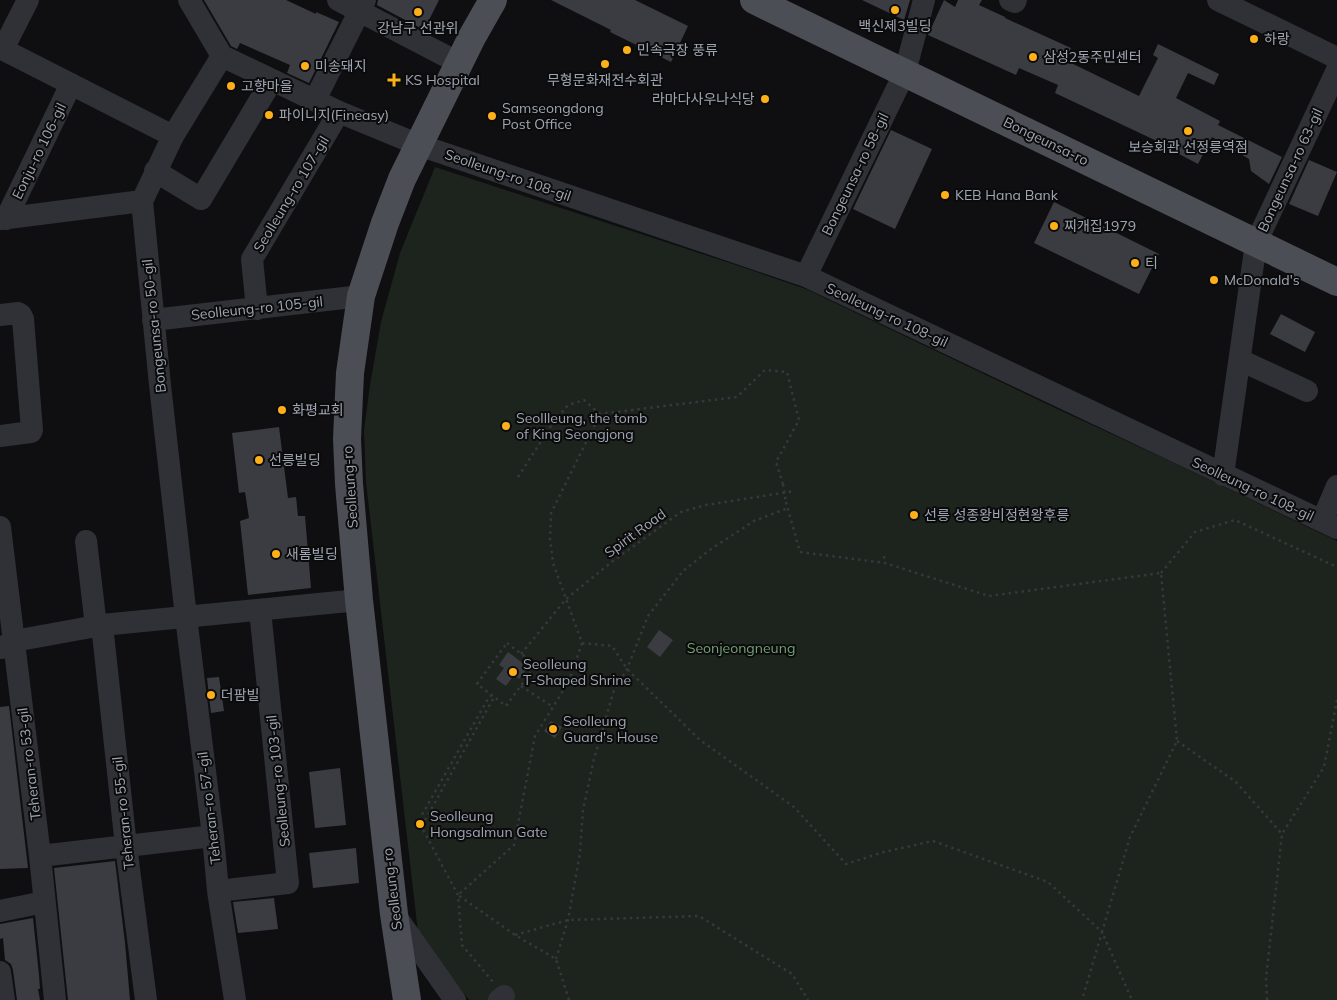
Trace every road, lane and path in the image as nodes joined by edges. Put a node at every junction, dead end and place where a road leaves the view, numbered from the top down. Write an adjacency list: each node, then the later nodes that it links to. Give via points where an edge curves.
1 (28, 0): 11 (street)
2 (189, 0): 12 (street)
3 (338, 0): 10 (street)
4 (493, 0): 14 (main road, Seolleung-ro)
5 (754, 0): 16 (main road, Bongeunsa-ro)
6 (924, 0): 16 (street, Bongeunsa-ro 58-gil)
7 (1010, 0): 8 (street)
8 (1016, 0)
9 (1218, 0): 13 (street)
10 (363, 5): 14 (street); 19 (street)
11 (2, 49): 18 (street)
12 (222, 56): 17 (street); 21 (street)
13 (1337, 58)
14 (459, 63): 22 (main road, Seolleung-ro)
15 (1337, 70): 26 (street, Bongeunsa-ro 63-gil)
16 (905, 72): 26 (main road, Bongeunsa-ro); 27 (street, Bongeunsa-ro 58-gil)
17 (272, 80): 19 (street); 23 (street, via 201,199)
18 (71, 84): 21 (street); 25 (street, Eonju-ro 106-gil)
19 (315, 100): 20 (street)
20 (339, 112): 22 (street); 30 (street, Seolleung-ro 107-gil, via 252,259)
21 (173, 136): 23 (street)
22 (419, 145): 27 (street, Seolleung-ro 108-gil); 29 (main road, Seolleung-ro, via 388,214)
23 (156, 171): 24 (street)
24 (142, 201): 25 (street); 32 (street, Bongeunsa-ro 50-gil)
25 (3, 219)
26 (1256, 243): 28 (main road, Bongeunsa-ro); 33 (street, Bongeunsa-ro 63-gil)
27 (806, 276): 37 (street, Seolleung-ro 108-gil)
28 (1337, 282)
29 (361, 296): 30 (street, Seolleung-ro 105-gil); 51 (main road, Seolleung-ro, via 350,373 347,439)
30 (257, 308): 32 (street, Seolleung-ro 105-gil)
31 (0, 315): 36 (street, via 18,312 21,315 32,430)
32 (153, 320): 53 (street, Bongeunsa-ro 50-gil)
33 (1240, 360): 34 (street); 37 (street, Bongeunsa-ro 63-gil)
34 (1307, 390)
35 (600, 414): 38 (path, via 584,400 568,405); 41 (path, bridge, via 737,397 764,370 787,372 799,420 776,462); 50 (path, via 551,513 553,563)
36 (0, 436)
37 (1223, 475): 42 (street, Seolleung-ro 108-gil)
38 (518, 477)
39 (1337, 486): 42 (street)
40 (795, 491): 50 (path, Spirit Road, via 681,512)
41 (788, 508): 47 (path, via 800,552); 58 (path, via 754,521 683,571 648,616)
42 (1329, 525)
43 (0, 528): 45 (street, Teheran-ro 53-gil)
44 (86, 541): 54 (street)
45 (2, 556): 56 (street, Teheran-ro 53-gil)
46 (884, 556): 47 (path)
47 (885, 563): 49 (path, via 988,596)
48 (1337, 567): 49 (path, via 1235,520 1195,532)
49 (1161, 573): 63 (path)
50 (566, 599): 55 (path); 57 (path, Spirit Road)
51 (359, 600): 52 (street); 72 (main road, Seolleung-ro)
52 (260, 610): 53 (street); 68 (street, Seolleung-ro 103-gil, via 288,883)
53 (186, 616): 54 (street); 65 (street, Teheran-ro 57-gil)
54 (99, 626): 56 (street); 66 (street, Teheran-ro 55-gil)
55 (582, 643): 58 (path, via 612,646); 62 (path, via 570,681)
56 (7, 645): 67 (street, Teheran-ro 53-gil)
57 (521, 654): 59 (path, via 536,665); 60 (path, via 506,643 477,684)
58 (627, 668): 73 (path, via 614,690 594,759 583,810 580,853); 74 (path, via 700,740 794,807 846,864 933,841 1048,882)
59 (521, 686): 60 (path, via 506,706); 62 (path)
60 (492, 695): 69 (path, via 488,708 420,824)
61 (1337, 700): 64 (path, via 1324,767)
62 (553, 707): 69 (path, via 535,736 514,845)
63 (1177, 740): 64 (path, via 1236,782); 74 (path, via 1130,838)
64 (1282, 834): 89 (path, via 1266,978)
65 (213, 836): 66 (street); 68 (street, Teheran-ro 57-gil)
66 (126, 846): 67 (street); 81 (street, Teheran-ro 55-gil)
67 (40, 856): 70 (street, Teheran-ro 53-gil)
68 (218, 891): 82 (street, Teheran-ro 57-gil)
69 (458, 895): 75 (path); 78 (path, via 462,945)
70 (44, 902): 71 (street); 80 (street, Teheran-ro 53-gil)
71 (0, 911)
72 (394, 914): 83 (main road, Seolleung-ro); 84 (street)
73 (568, 920): 75 (path); 76 (path); 86 (path, via 699,916 792,974)
74 (1102, 932): 87 (path); 88 (path)
75 (515, 936): 76 (path)
76 (556, 959): 85 (path)
77 (0, 972): 79 (street)
78 (502, 998)
79 (4, 1000)
80 (55, 1000)
81 (146, 1000)
82 (235, 1000)
83 (407, 1000)
84 (454, 1000)
85 (569, 1000)
86 (808, 1000)
87 (1082, 1000)
88 (1132, 1000)
89 (1267, 1000)

